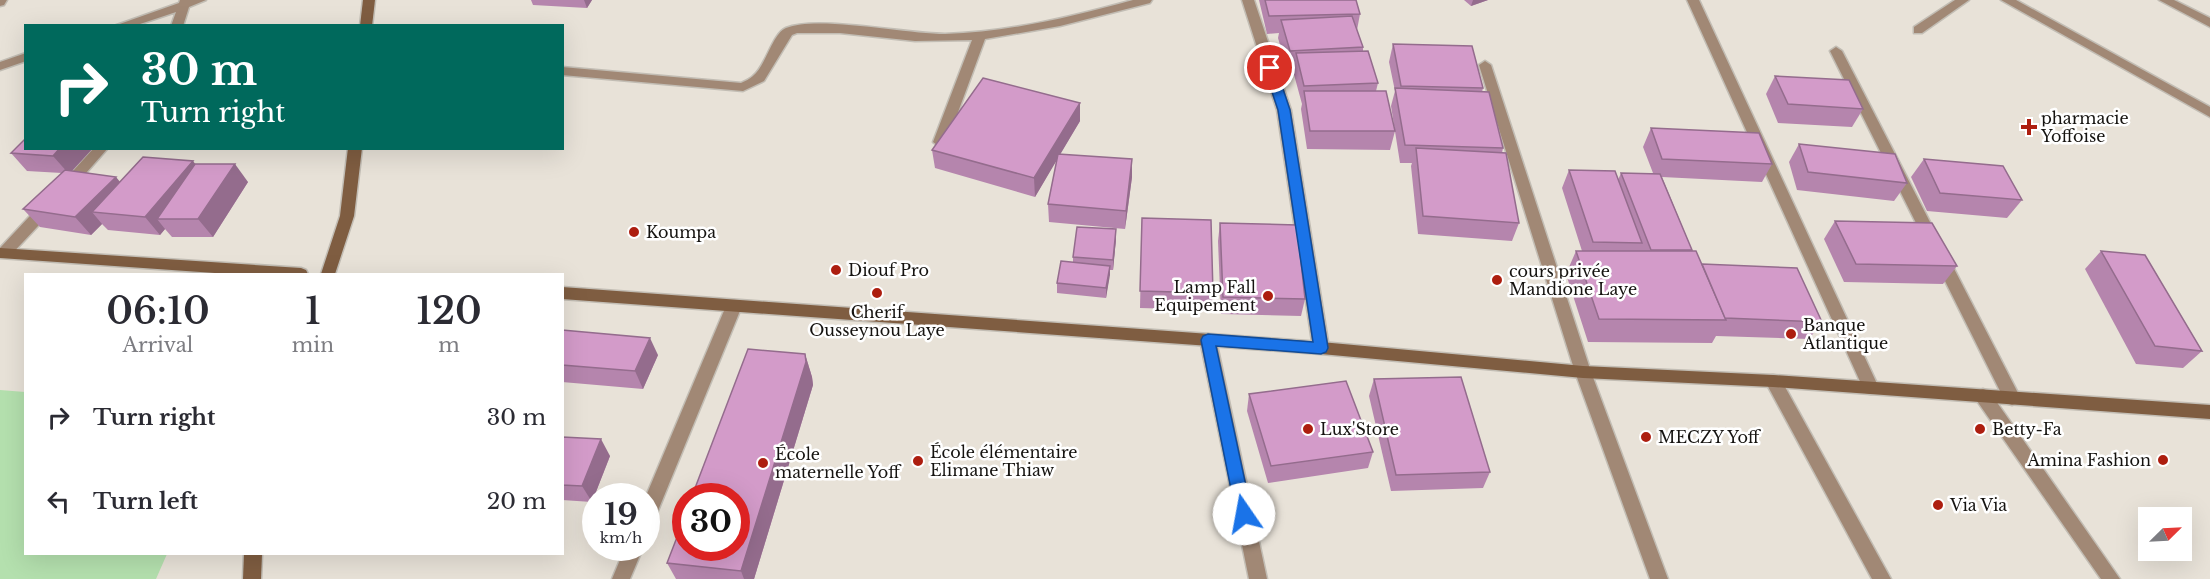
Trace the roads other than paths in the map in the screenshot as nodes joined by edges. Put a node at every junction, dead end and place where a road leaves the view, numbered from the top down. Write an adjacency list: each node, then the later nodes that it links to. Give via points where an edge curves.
1 (200, 0): 9 (street)
2 (369, 0): 13 (street)
3 (1146, 0): 15 (street, via 1075,21)
4 (1248, 0): 31 (street, via 1284,110)
5 (1693, 0): 34 (street)
6 (1963, 0): 14 (street)
7 (2007, 0): 21 (street)
8 (2165, 0): 10 (street)
9 (185, 2): 11 (street); 12 (street)
10 (2210, 23)
11 (125, 24)
12 (178, 24)
13 (366, 24)
14 (1918, 30)
15 (980, 36): 20 (street, via 916,37 795,29 787,32 759,78 748,86); 22 (street)
16 (1836, 51): 36 (street)
17 (24, 58): 19 (street)
18 (1485, 65): 32 (street)
19 (0, 66)
20 (564, 71)
21 (2210, 113)
22 (939, 142)
23 (100, 150): 25 (street)
24 (355, 150): 27 (street, via 347,216)
25 (2, 253): 26 (street)
26 (287, 273)
27 (328, 273)
28 (564, 293): 29 (street)
29 (734, 306): 30 (street); 38 (street)
30 (1208, 340): 31 (street); 43 (street)
31 (1321, 348): 32 (street)
32 (1583, 372): 33 (street); 44 (street)
33 (1773, 381): 34 (street); 45 (street)
34 (1871, 388): 35 (street)
35 (1983, 396): 36 (street); 46 (street)
36 (2012, 398): 37 (street)
37 (2210, 412)
38 (660, 484)
39 (253, 555): 41 (street)
40 (629, 561): 42 (street)
41 (252, 579)
42 (621, 579)
43 (1258, 579)
44 (1659, 579)
45 (1882, 579)
46 (2111, 579)

